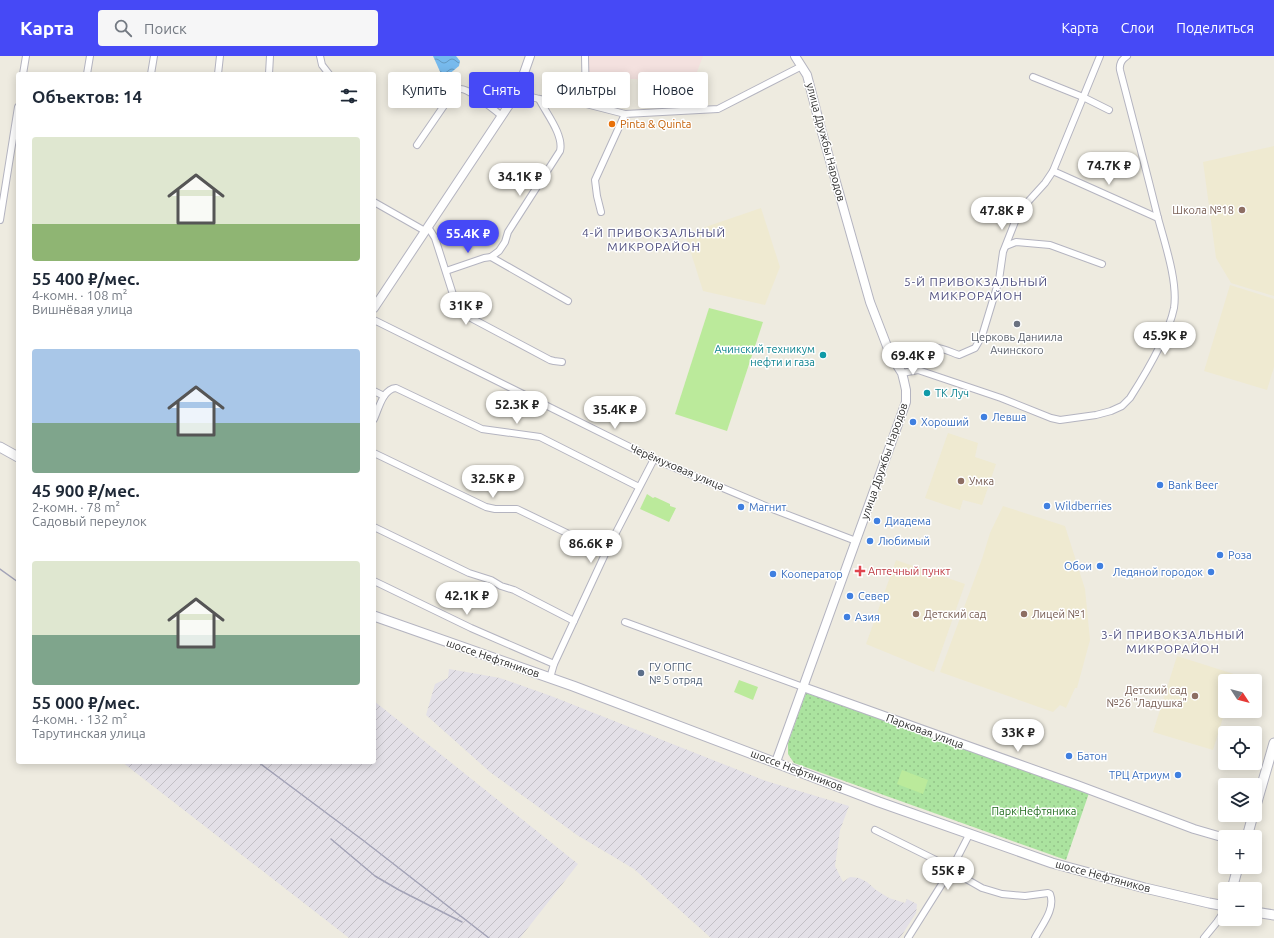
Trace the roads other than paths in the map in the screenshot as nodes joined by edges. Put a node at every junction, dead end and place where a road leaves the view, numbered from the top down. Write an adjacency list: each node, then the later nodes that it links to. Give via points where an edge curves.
1 (26, 56): 13 (street)
2 (90, 56): 14 (street)
3 (154, 56): 15 (street)
4 (220, 56): 16 (street)
5 (270, 56): 17 (street)
6 (320, 56): 18 (street)
7 (530, 56): 19 (street)
8 (585, 56): 20 (street)
9 (795, 56): 12 (street, улица Дружбы Народов)
10 (1100, 56): 22 (street)
11 (1127, 56): 36 (street, via 1119,65)
12 (802, 66): 29 (street, via 718,109); 48 (street, улица Дружбы Народов, via 807,75 870,302 890,354)
13 (23, 72)
14 (87, 72)
15 (151, 72)
16 (218, 72)
17 (269, 72)
18 (327, 72)
19 (524, 72)
20 (585, 72)
21 (1033, 77): 22 (street)
22 (1083, 97): 28 (street); 33 (street)
23 (534, 98): 24 (street)
24 (539, 100): 25 (street); 40 (street, via 560,138 560,151 508,232 505,242)
25 (542, 100)
26 (507, 108): 30 (street)
27 (602, 108): 29 (street)
28 (1109, 110)
29 (625, 114): 35 (street, via 595,180)
30 (502, 116): 32 (street, via 470,92 459,89 452,94); 38 (street)
31 (16, 120): 37 (street)
32 (417, 145)
33 (1053, 171): 36 (street); 39 (street, via 1018,214)
34 (376, 203): 38 (street)
35 (601, 212)
36 (1158, 218): 47 (street, via 1167,250 1174,289 1174,307 1168,329 1159,347 1132,394 1122,406 1096,415 1051,418)
37 (0, 220)
38 (427, 229): 42 (street, via 435,238); 44 (street)
39 (1006, 246): 41 (street, via 1016,242 1047,244); 47 (street, via 985,329 975,348 959,356 936,346 927,348 918,360)
40 (492, 257): 42 (street); 43 (street)
41 (1102, 264)
42 (446, 271): 46 (street, via 457,307 463,314 550,360)
43 (568, 300)
44 (376, 305)
45 (376, 321): 55 (street, Черёмуховая улица)
46 (562, 362)
47 (918, 370): 48 (street)
48 (902, 373): 58 (street, улица Дружбы Народов, via 906,402)
49 (376, 392): 50 (street)
50 (384, 396): 51 (street); 56 (street, via 392,389 400,389 482,429 540,437)
51 (376, 414)
52 (0, 447): 54 (main road)
53 (376, 454): 59 (street, via 486,507 517,509)
54 (16, 456)
55 (654, 459): 56 (street); 58 (street, Черёмуховая улица)
56 (639, 487): 59 (street)
57 (376, 528): 62 (street, via 469,573 514,590)
58 (856, 541): 66 (street, улица Дружбы Народов)
59 (606, 552): 62 (street)
60 (376, 582): 64 (street, via 471,628)
61 (376, 617): 65 (main road, шоссе Нефтяников)
62 (574, 621): 64 (street)
63 (625, 622): 66 (street, Парковая улица)
64 (554, 664): 65 (street)
65 (550, 678): 68 (main road, шоссе Нефтяников)
66 (804, 687): 68 (street, улица Дружбы Народов); 72 (street, Парковая улица)
67 (1274, 746): 69 (main road)
68 (776, 762): 71 (main road, шоссе Нефтяников)
69 (1262, 786)
70 (875, 830): 73 (street)
71 (970, 834): 73 (street); 74 (main road, шоссе Нефтяников, via 1083,872)
72 (1218, 836)
73 (952, 868): 78 (street); 79 (street, via 982,888 1002,894 1050,894 1050,910)
74 (1218, 905)
75 (1262, 913): 76 (main road)
76 (1274, 915)
77 (1218, 919): 80 (street)
78 (908, 938)
79 (1035, 938)
80 (1204, 938)

